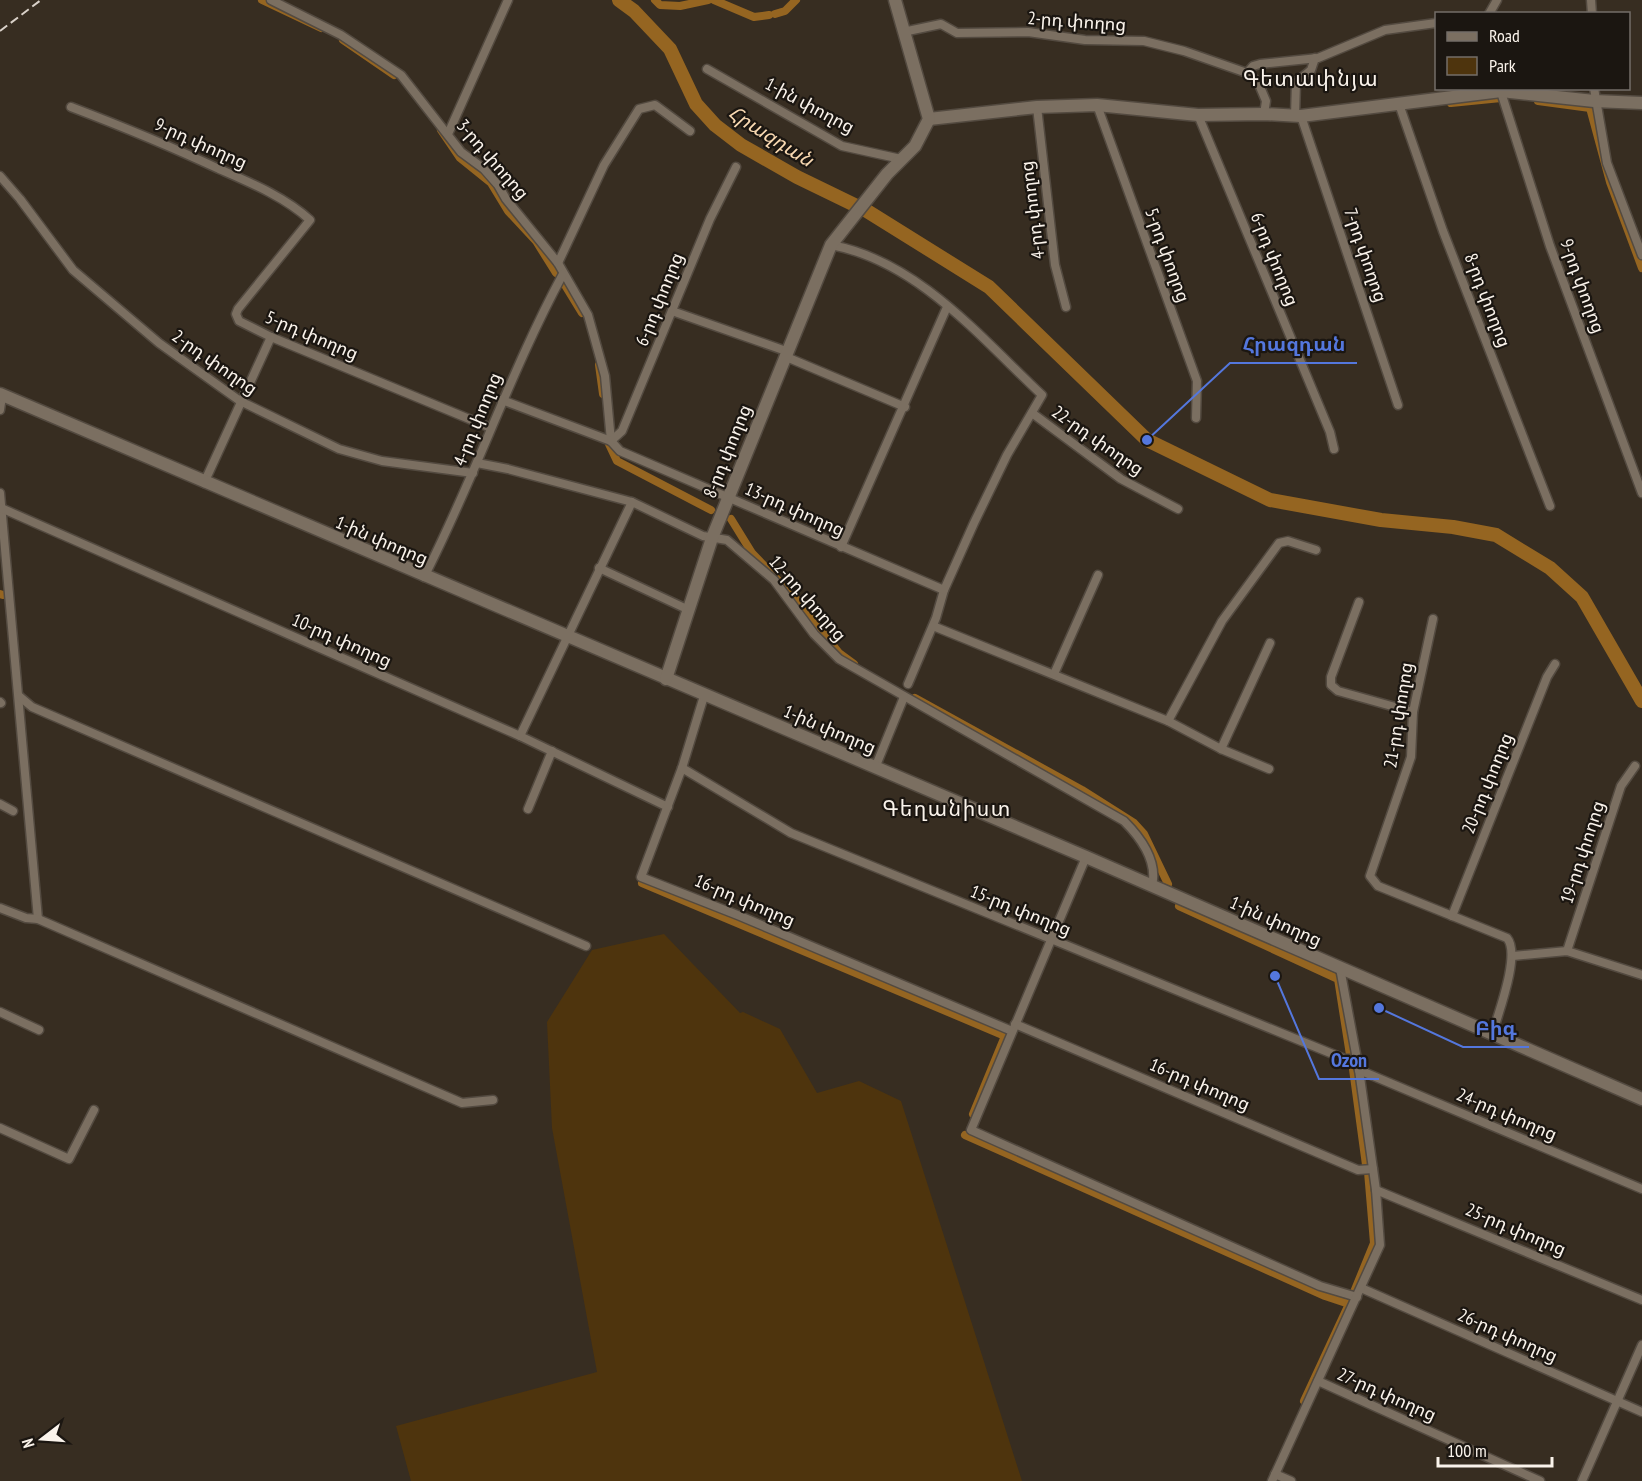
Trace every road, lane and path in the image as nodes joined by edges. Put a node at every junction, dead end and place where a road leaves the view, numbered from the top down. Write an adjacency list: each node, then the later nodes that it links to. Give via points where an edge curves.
1 (272, 0): 21 (street, 3-րդ փողոց, via 341,35 401,75)
2 (508, 0): 21 (street)
3 (894, 0): 5 (main road)
4 (1435, 23): 6 (street, via 1385,30)
5 (903, 32): 8 (street, 2-րդ փողոց, via 941,24 957,33 1028,32 1085,40 1144,41); 19 (main road)
6 (1315, 58): 8 (street, via 1260,64); 18 (street, via 1311,70 1296,82)
7 (707, 69): 22 (street, 1-ին փողոց, via 842,146)
8 (1247, 74): 16 (street, via 1258,82 1266,101)
9 (1501, 90): 10 (main road); 12 (main road); 50 (street, 9-րդ փողոց, via 1551,246)
10 (1594, 95): 11 (main road); 27 (street, via 1607,163)
11 (1642, 103)
12 (1400, 104): 18 (main road); 53 (street, 8-րդ փողոց, via 1452,256)
13 (1096, 105): 15 (main road); 17 (main road); 42 (street, 5-րդ փողոց, via 1197,381)
14 (71, 107): 25 (street, 9-րդ փողոց, via 244,180 297,207)
15 (1037, 108): 19 (main road); 30 (street, 4-րդ փողոց, via 1055,265)
16 (1264, 114): 17 (main road); 18 (main road)
17 (1198, 115): 45 (street, 6-րդ փողոց)
18 (1298, 116): 38 (street, 7-րդ փողոց)
19 (929, 119): 22 (main road, via 915,146)
20 (690, 130): 28 (street, via 655,105 639,109 604,165)
21 (448, 134): 28 (street, 3-րդ փողոց, via 461,152 498,185)
22 (901, 159): 26 (main road, 8-րդ փողոց)
23 (736, 167): 32 (street, 6-րդ փողոց)
24 (0, 176): 37 (street, 2-րդ փողոց, via 73,270 159,343)
25 (310, 220): 33 (street, 5-րդ փողոց, via 236,314 239,321)
26 (833, 243): 31 (street, via 888,264); 34 (main road, 8-րդ փողոց)
27 (1642, 255)
28 (558, 263): 29 (street, 3-րդ փողոց)
29 (563, 274): 36 (street, 4-րդ փողոց, via 534,326); 44 (street, 3-րդ փողոց, via 588,315 605,376)
30 (1066, 307)
31 (947, 308): 39 (street); 41 (street, via 1042,395)
32 (672, 311): 34 (street); 44 (street, 6-րդ փողոց, via 622,432)
33 (271, 337): 37 (street); 43 (street, 5-րդ փողոց)
34 (785, 354): 39 (street); 51 (main road, 8-րդ փողոց)
35 (1, 395): 40 (street); 48 (main road, 1-ին փողոց)
36 (502, 400): 43 (street, 4-րդ փողոց); 44 (street, 13-րդ փողոց)
37 (240, 401): 47 (street, 2-րդ փողոց, via 339,449 382,461); 48 (street)
38 (1398, 405)
39 (905, 408): 57 (street)
40 (0, 411)
41 (1032, 413): 55 (street, 22-րդ փողոց, via 1121,479); 62 (street, via 1007,455)
42 (1196, 418)
43 (491, 428): 46 (street, 4-րդ փողոց)
44 (611, 441): 51 (street, 13-րդ փողոց, via 620,451)
45 (1334, 449)
46 (477, 464): 47 (street, 4-րդ փողոց); 52 (street, 12-րդ փողոց)
47 (473, 473): 61 (street, 4-րդ փողոց)
48 (204, 483): 61 (main road, 1-ին փողոց)
49 (0, 492): 54 (street)
50 (1642, 493)
51 (728, 497): 56 (main road, 8-րդ փողոց); 57 (street, 13-րդ փողոց)
52 (633, 502): 56 (street, 12-րդ փողոց); 59 (street)
53 (1550, 506)
54 (1, 508): 63 (street); 79 (street, 10-րդ փողոց)
55 (1178, 509)
56 (712, 538): 65 (main road, 8-րդ փողոց); 76 (street, 12-րդ փողոց, via 727,540 755,561 839,659)
57 (842, 547): 62 (street, 13-րդ փողոց)
58 (1316, 550): 78 (street, via 1288,541 1279,543 1221,621)
59 (599, 568): 65 (street); 68 (street)
60 (1098, 575): 71 (street)
61 (424, 577): 68 (main road, 1-ին փողոց)
62 (944, 590): 67 (street)
63 (4, 600): 74 (street)
64 (1359, 602): 77 (street, via 1331,685 1338,691)
65 (689, 610): 72 (main road, 8-րդ փողոց)
66 (1432, 619): 77 (street, 21-րդ փողոց)
67 (933, 626): 71 (street); 73 (street)
68 (568, 637): 72 (main road, 1-ին փողոց); 79 (street)
69 (1270, 643): 80 (street)
70 (1555, 664): 93 (street, 20-րդ փողոց)
71 (1054, 674): 78 (street)
72 (666, 680): 75 (main road, 1-ին փողոց)
73 (908, 684)
74 (19, 696): 94 (street); 96 (street, via 32,707)
75 (704, 696): 83 (street, 16-րդ փողոց); 84 (main road, 1-ին փողոց)
76 (904, 697): 84 (street); 91 (street, 12-րդ փողոց, via 1124,821 1152,864)
77 (1413, 712): 93 (street, 21-րդ փողոց, via 1411,757 1370,876 1373,882)
78 (1167, 721): 80 (street)
79 (520, 736): 81 (street, 10-րդ փողոց)
80 (1221, 748): 85 (street)
81 (552, 751): 87 (street, 10-րդ փողոց); 88 (street)
82 (1635, 766): 97 (street, 19-րդ փողոց, via 1621,786)
83 (682, 768): 87 (street, 16-րդ փողոց); 95 (street, 15-րդ փողոց, via 791,833)
84 (875, 768): 90 (main road, 1-ին փողոց)
85 (1269, 769)
86 (0, 804): 89 (street)
87 (668, 807): 102 (street, 16-րդ փողոց, via 641,877)
88 (528, 809)
89 (13, 811)
90 (1086, 857): 91 (main road, 1-ին փողոց); 95 (street)
91 (1152, 886): 99 (main road, 1-ին փողոց)
92 (0, 908): 94 (street, via 26,918)
93 (1452, 916): 98 (street, via 1507,938)
94 (38, 918): 108 (street, via 462,1103)
95 (1051, 941): 102 (street); 105 (street, 15-րդ փողոց, via 1345,1059)
96 (586, 945)
97 (1567, 951): 98 (street); 100 (street)
98 (1513, 956): 104 (street)
99 (1340, 968): 104 (main road, 1-ին փողոց); 105 (street)
100 (1642, 975)
101 (0, 1012): 103 (street)
102 (1013, 1027): 111 (street, 16-րդ փողոց, via 1358,1170); 114 (street, 26-րդ փողոց, via 971,1130 1320,1286)
103 (39, 1030)
104 (1492, 1035): 107 (main road, 1-ին փողոց)
105 (1357, 1059): 106 (street)
106 (1359, 1070): 111 (street); 113 (street, 24-րդ փողոց)
107 (1642, 1099)
108 (493, 1100)
109 (94, 1110): 110 (street, via 69,1159)
110 (0, 1128)
111 (1373, 1169): 112 (street)
112 (1376, 1190): 114 (street, via 1380,1245); 115 (street, 25-րդ փողոց)
113 (1642, 1190)
114 (1359, 1293): 117 (street); 118 (street, 26-րդ փողոց)
115 (1642, 1300)
116 (1642, 1346): 118 (street)
117 (1318, 1381): 120 (street); 122 (street, 27-րդ փողոց)
118 (1618, 1402): 119 (street, 26-րդ փողոց); 123 (street)
119 (1642, 1412)
120 (1274, 1478): 121 (street)
121 (1291, 1481)
122 (1540, 1481)
123 (1582, 1481)

